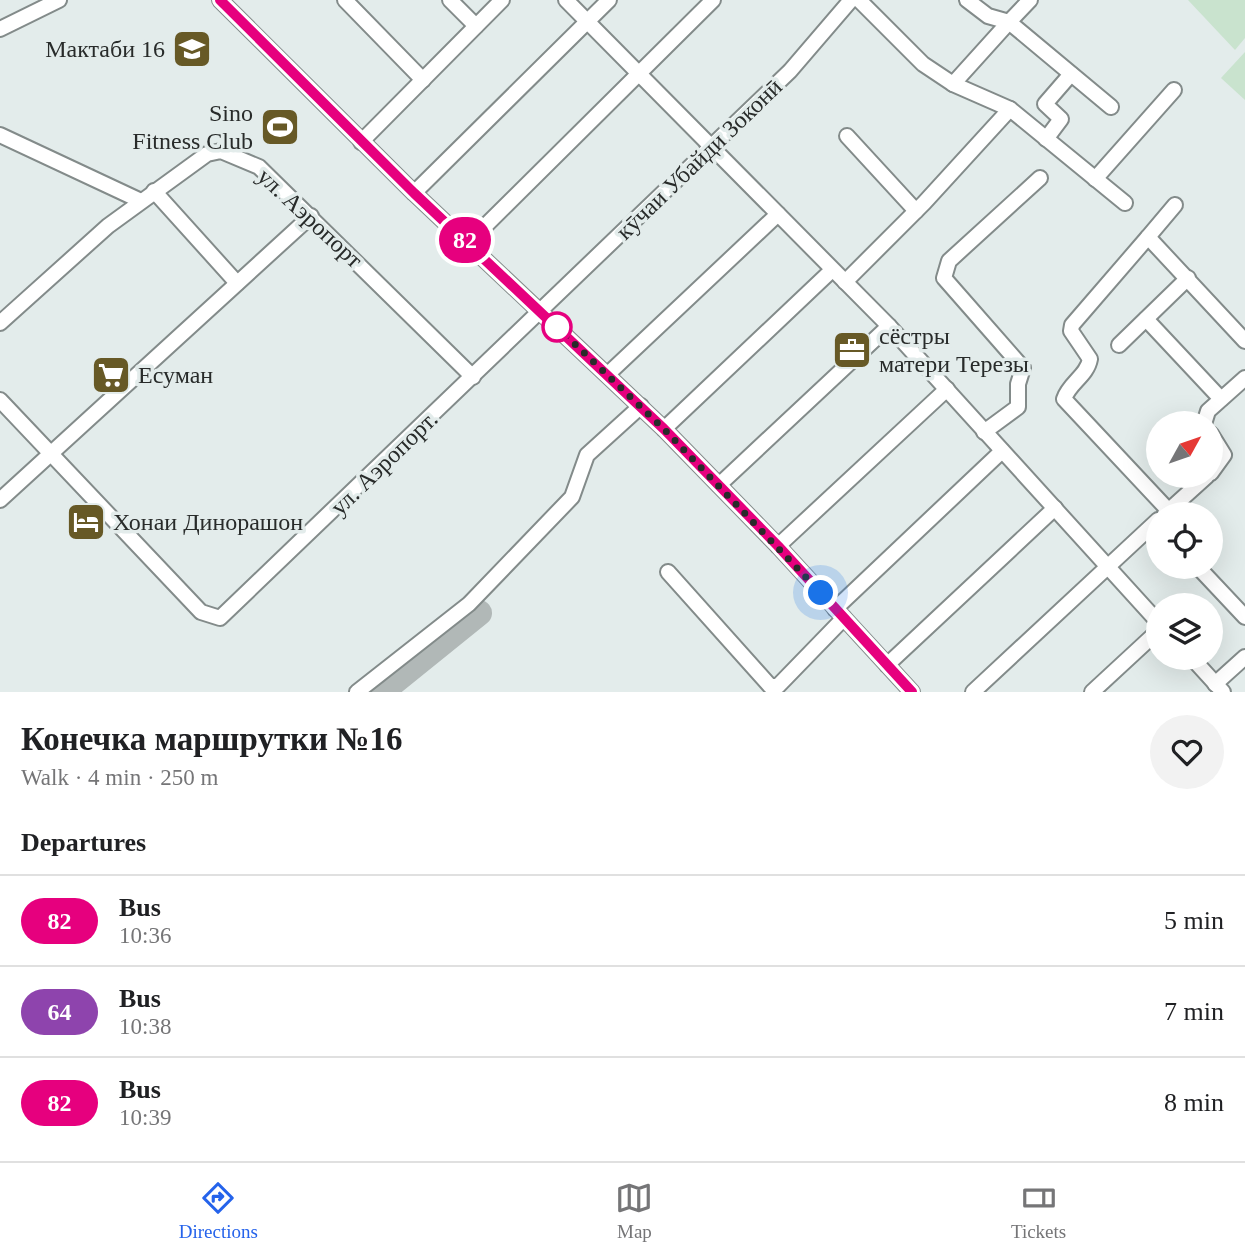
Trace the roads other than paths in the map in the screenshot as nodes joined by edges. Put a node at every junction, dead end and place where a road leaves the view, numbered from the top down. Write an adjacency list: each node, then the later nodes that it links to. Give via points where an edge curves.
1 (59, 0): 16 (street)
2 (220, 0): 27 (street)
3 (345, 0): 19 (street)
4 (450, 0): 15 (street)
5 (502, 0): 15 (street)
6 (566, 0): 13 (street)
7 (609, 0): 13 (street)
8 (713, 0): 17 (street)
9 (851, 0): 28 (street, кӯчаи Убайди Зоконӣ, via 790,71)
10 (859, 0): 20 (street, via 923,64)
11 (967, 0): 14 (street, via 988,16)
12 (1030, 0): 14 (street)
13 (588, 22): 17 (street); 32 (street)
14 (1009, 22): 18 (street); 20 (street)
15 (476, 26): 19 (street)
16 (0, 29)
17 (638, 73): 28 (street); 40 (street)
18 (1071, 74): 22 (street); 26 (street, via 1045,104 1061,119)
19 (423, 80): 27 (street)
20 (953, 84): 23 (street)
21 (1174, 90): 30 (street)
22 (1111, 107)
23 (1010, 109): 26 (street); 36 (street)
24 (0, 135): 33 (street)
25 (847, 136): 36 (street)
26 (1046, 139): 30 (street)
27 (361, 142): 32 (street)
28 (711, 147): 37 (street); 45 (street, кӯчаи Убайди Зоконӣ)
29 (1040, 178): 60 (street, via 949,261 944,272 944,278 1023,368 1018,407)
30 (1095, 179): 34 (street)
31 (154, 191): 33 (street, ул. Аэропорт); 38 (street, ул. Аэропорт, via 207,155 221,151 259,167); 44 (street)
32 (414, 193): 40 (street)
33 (141, 201): 47 (street, ул. Аэропорт)
34 (1125, 203)
35 (1175, 205): 39 (street)
36 (916, 211): 43 (street)
37 (778, 215): 41 (street); 51 (street)
38 (311, 216): 44 (street); 52 (street, ул. Аэропорт)
39 (1148, 237): 42 (street); 66 (street, via 1072,325 1071,331 1090,359 1086,372 1064,399)
40 (468, 243): 45 (street)
41 (831, 271): 43 (street); 59 (street)
42 (1188, 278): 46 (street); 49 (street)
43 (845, 282): 48 (street)
44 (237, 283): 62 (street)
45 (541, 311): 51 (street); 52 (street, ул. Аэропорт.)
46 (1146, 319): 50 (street); 55 (street)
47 (0, 323)
48 (889, 326): 54 (street); 63 (street)
49 (1245, 341)
50 (1119, 345)
51 (608, 374): 57 (street)
52 (473, 377): 62 (street, ул. Аэропорт., via 227,614 212,618 201,612)
53 (1245, 378): 55 (street)
54 (947, 389): 60 (street); 70 (street)
55 (1221, 399): 58 (street)
56 (0, 400): 62 (street)
57 (640, 406): 59 (street); 82 (street, via 587,455 572,497 469,604)
58 (1209, 411)
59 (664, 429): 63 (street)
60 (984, 432): 61 (street)
61 (1002, 452): 68 (street); 75 (street)
62 (50, 453): 65 (street)
63 (719, 485): 70 (street)
64 (1194, 488): 67 (street)
65 (0, 500)
66 (1148, 502)
67 (1178, 502)
68 (1055, 508): 71 (street); 79 (street)
69 (1146, 532): 71 (street)
70 (778, 546): 75 (street)
71 (1109, 567): 74 (street); 84 (street)
72 (668, 572): 75 (street, via 770,686 778,686)
73 (1209, 579): 76 (street)
74 (1146, 609)
75 (840, 614): 79 (street)
76 (1245, 617)
77 (1146, 642): 85 (street)
78 (1245, 657): 81 (street)
79 (887, 665): 83 (street)
80 (1202, 670): 81 (street)
81 (1219, 689)
82 (358, 692)
83 (912, 692)
84 (974, 692)
85 (1092, 692)

